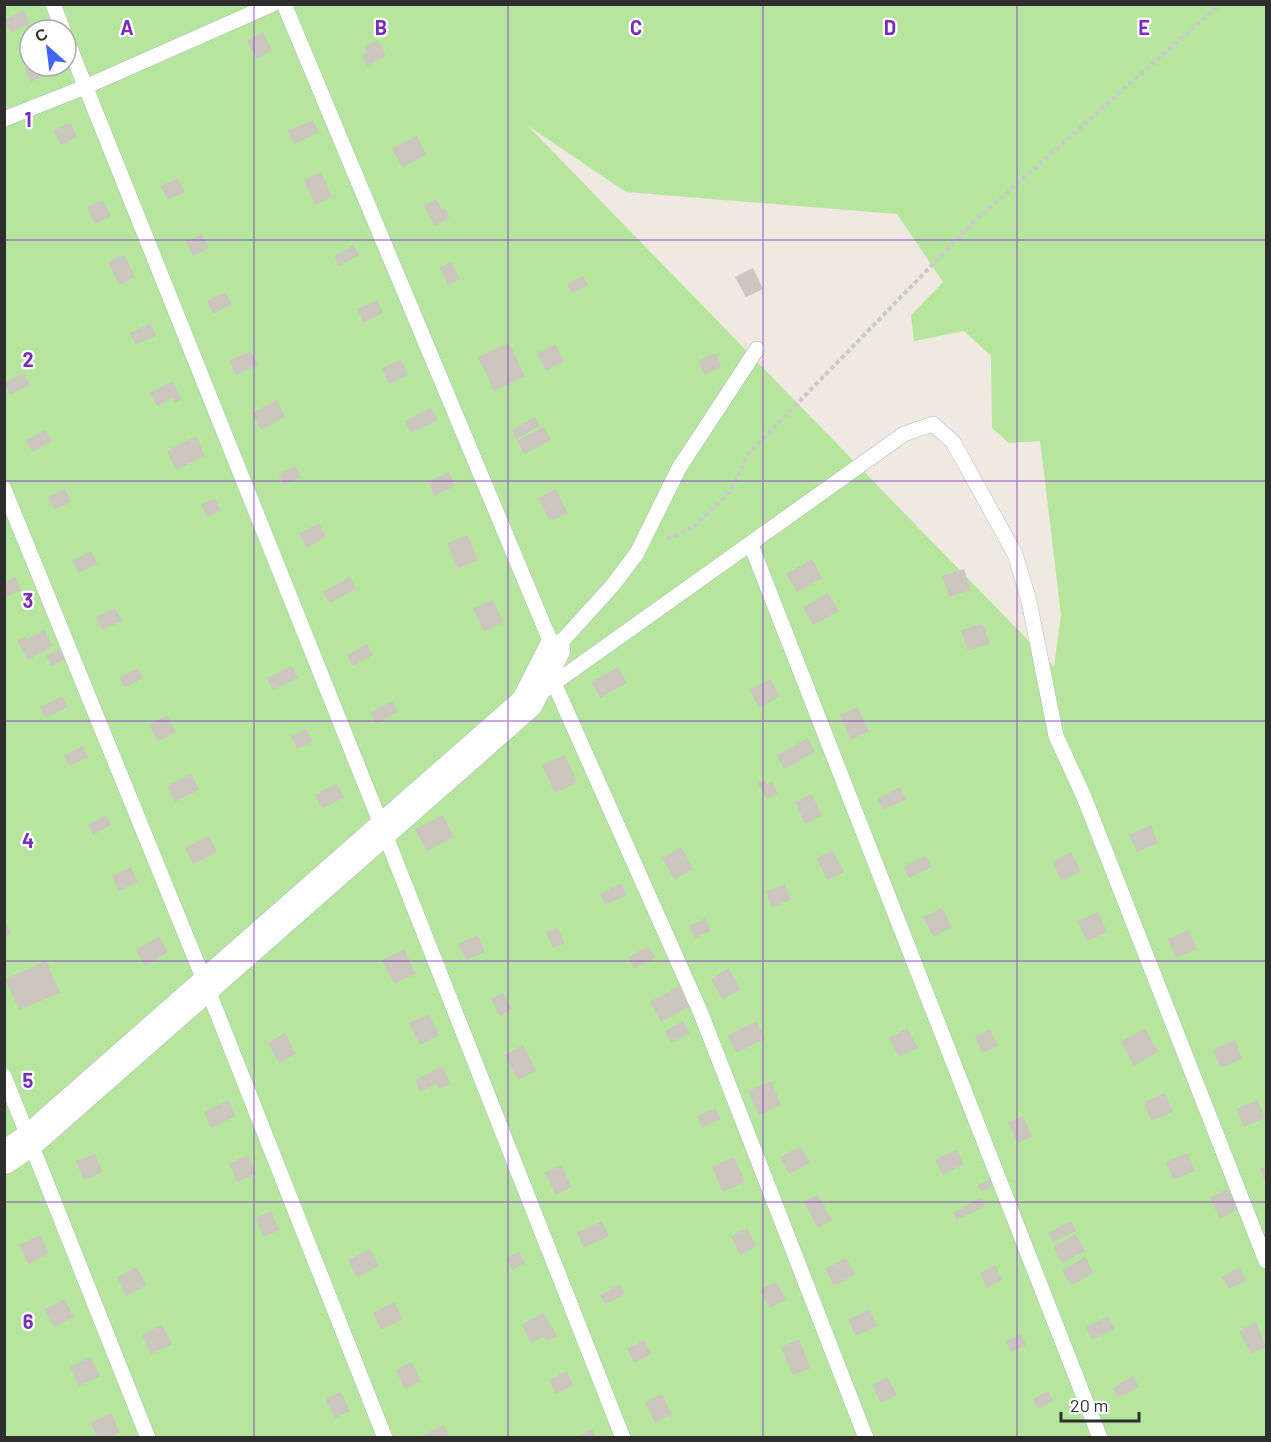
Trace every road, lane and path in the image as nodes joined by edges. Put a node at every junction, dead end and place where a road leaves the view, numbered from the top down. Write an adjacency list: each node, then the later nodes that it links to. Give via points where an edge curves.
1 (273, 4): 5 (lane)
2 (284, 4): 11 (lane)
3 (1220, 4): 10 (path, via 977,219 749,453 730,491 694,527)
4 (78, 69): 5 (lane)
5 (85, 87): 6 (lane); 14 (lane)
6 (4, 119)
7 (757, 349): 10 (lane, via 679,468)
8 (4, 489): 15 (lane)
9 (751, 545): 12 (lane); 19 (lane, via 904,434 933,424 953,442 1015,554 1029,601 1056,736 1084,797); 24 (lane)
10 (637, 554): 11 (lane)
11 (554, 650): 13 (street)
12 (554, 683): 13 (lane); 23 (lane, via 700,1011)
13 (526, 703): 14 (street)
14 (383, 829): 15 (street); 22 (lane)
15 (206, 985): 17 (street); 21 (lane)
16 (4, 1076): 17 (lane)
17 (30, 1140): 18 (street); 20 (lane)
18 (4, 1158)
19 (1266, 1261)
20 (148, 1437)
21 (385, 1437)
22 (623, 1437)
23 (866, 1437)
24 (1100, 1437)

